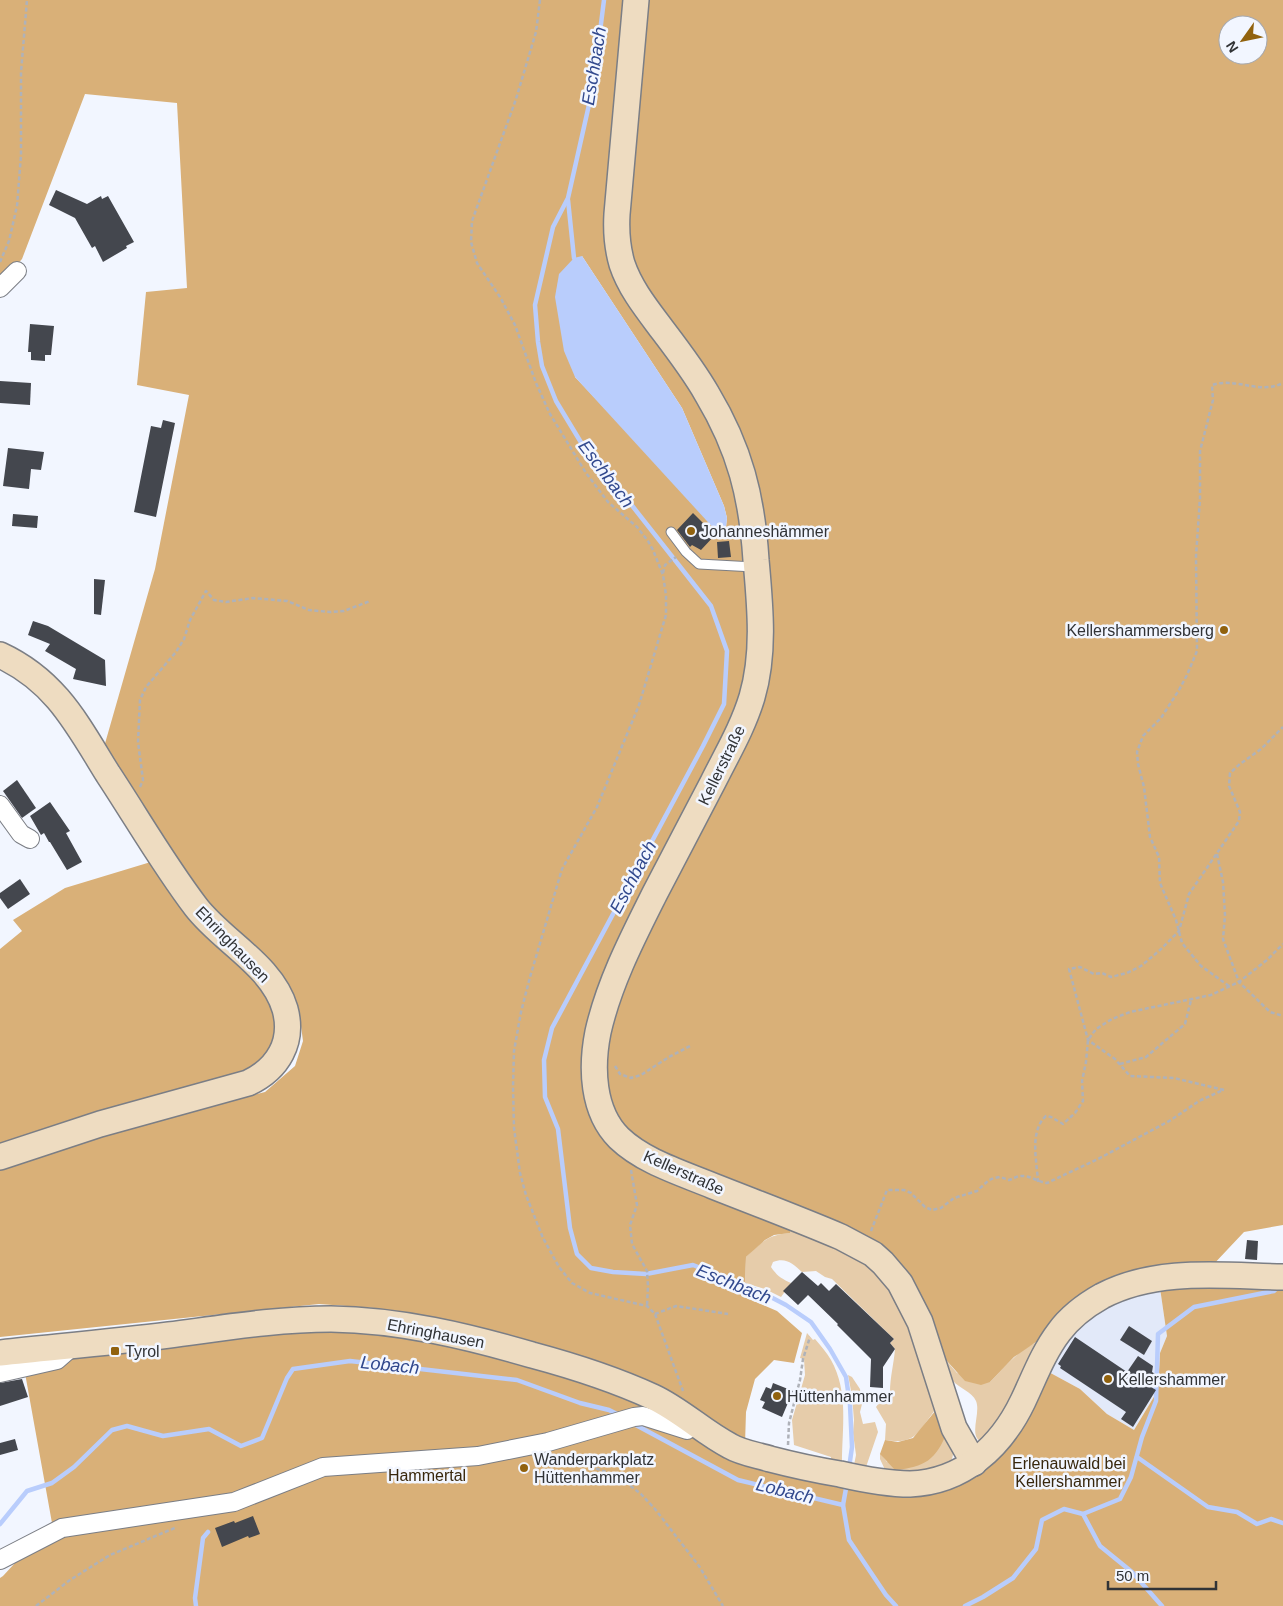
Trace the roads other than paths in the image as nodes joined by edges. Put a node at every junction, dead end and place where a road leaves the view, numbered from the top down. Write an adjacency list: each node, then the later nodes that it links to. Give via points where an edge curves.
1 (636, 0): 5 (main road, Kellerstraße, via 616,229 620,254 637,294 694,372 732,442 748,492)
2 (17, 271): 3 (street)
3 (0, 288)
4 (671, 532): 5 (lane, via 699,564)
5 (757, 567): 15 (main road, Kellerstraße, via 759,656 755,685 734,741 618,971 598,1032 595,1068 600,1109 612,1130 648,1158 861,1246 887,1267 900,1283 925,1336 954,1428)
6 (0, 656): 9 (main road, Ehringhausen, via 39,679 55,695 172,874 205,917 272,984 281,999 287,1020 287,1036 281,1056 268,1070 248,1083 100,1124)
7 (0, 805): 8 (street, via 21,834)
8 (30, 839)
9 (0, 1157)
10 (1283, 1277): 15 (main road, via 1176,1276 1148,1279 1122,1287 1090,1303 1070,1320 1048,1348 1004,1434)
11 (73, 1346): 12 (main road, Ehringhausen); 13 (street, via 57,1360); 14 (main road, Ehringhausen, via 276,1322 330,1319 416,1326 599,1375 654,1397)
12 (0, 1353)
13 (0, 1373)
14 (695, 1423): 15 (main road, Ehringhausen, via 731,1447 785,1463 899,1484 942,1478); 16 (street, via 687,1430 643,1416 548,1442 478,1456 323,1467 234,1502 62,1528)
15 (974, 1463)
16 (0, 1560)

